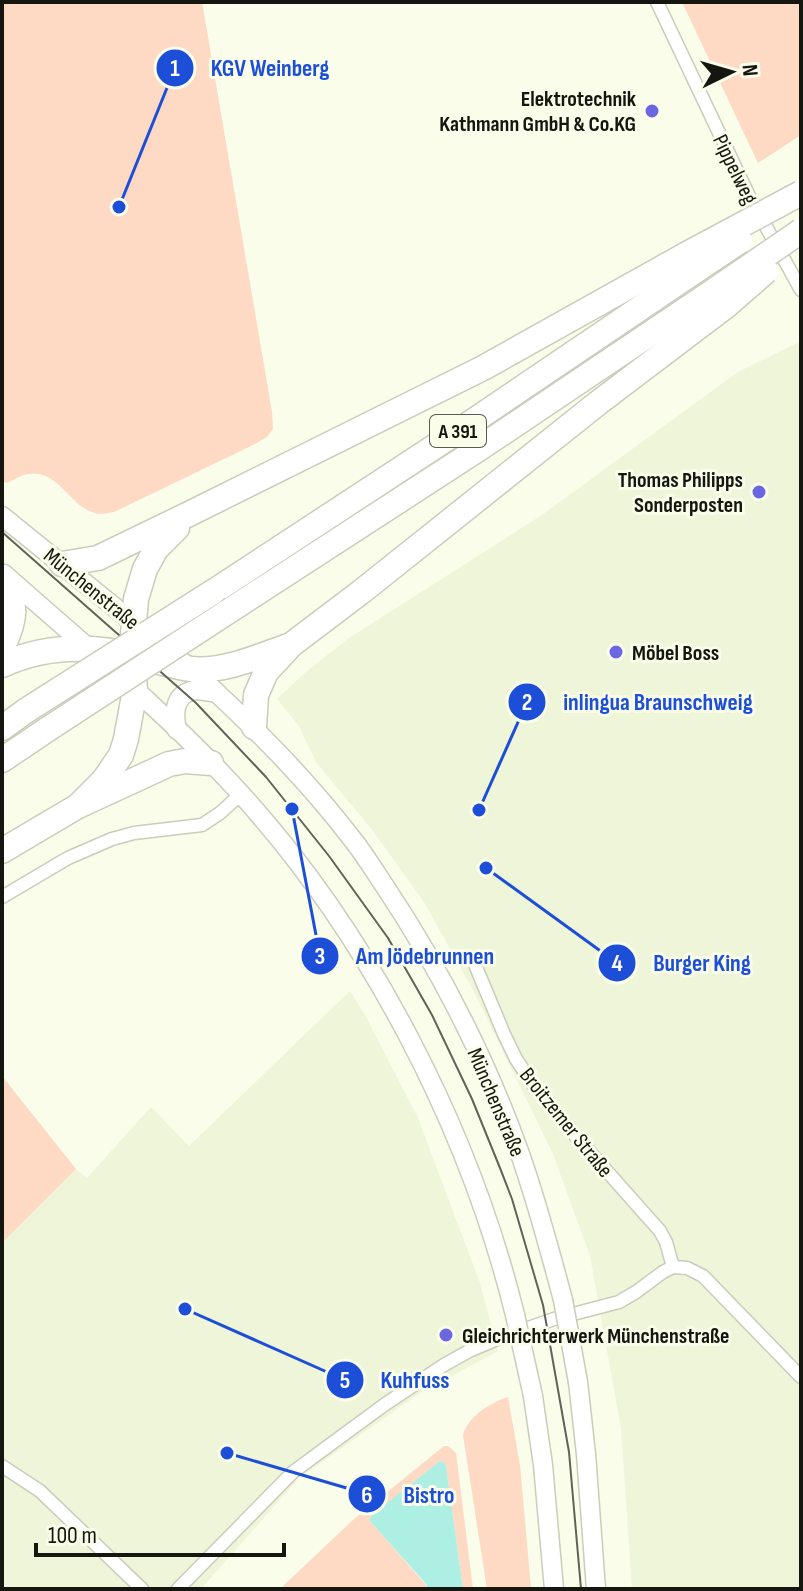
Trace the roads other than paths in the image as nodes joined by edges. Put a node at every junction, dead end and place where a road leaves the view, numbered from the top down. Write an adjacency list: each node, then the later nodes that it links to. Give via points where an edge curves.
1 (657, 2): 6 (street, Pippelweg, via 749,196)
2 (801, 196): 5 (highway, bridge)
3 (801, 231): 7 (highway, A 391, bridge)
4 (801, 241): 7 (highway, bridge)
5 (694, 261): 8 (highway); 22 (highway, A 391, bridge, via 460,430)
6 (801, 290)
7 (720, 298): 13 (highway, via 598,403); 24 (highway, A 391, bridge)
8 (193, 512): 10 (highway, via 98,558); 12 (highway, via 156,549 145,569)
9 (2, 516): 10 (main road, Münchenstraße)
10 (62, 564): 12 (main road, Münchenstraße)
11 (2, 575): 14 (highway, via 14,612); 15 (main road, Münchenstraße)
12 (133, 622): 16 (highway); 18 (main road, Münchenstraße)
13 (291, 645): 18 (highway, via 242,662); 21 (highway, via 266,672 256,695)
14 (2, 648)
15 (87, 648): 16 (highway); 17 (highway, via 42,651); 19 (main road, Münchenstraße)
16 (133, 655): 18 (highway); 19 (highway)
17 (2, 665)
18 (191, 669): 20 (main road, Münchenstraße)
19 (135, 690): 23 (main road, Münchenstraße); 27 (highway, via 121,755)
20 (217, 693): 21 (main road, Münchenstraße); 23 (main road, via 191,690 182,696 176,704)
21 (254, 727): 37 (main road, Münchenstraße, bridge, via 355,843 401,910 444,982 521,1156 563,1300 578,1382)
22 (2, 728)
23 (177, 730): 25 (main road, Münchenstraße)
24 (2, 760)
25 (211, 763): 26 (main road, Münchenstraße); 27 (highway, via 169,764)
26 (241, 794): 29 (street, via 202,825 112,839); 36 (main road, Münchenstraße, bridge, via 338,919 378,983 463,1156 515,1315 533,1396)
27 (78, 806): 28 (highway)
28 (2, 851)
29 (2, 897)
30 (476, 967): 31 (street, Broitzemer Straße, via 516,1059 565,1124 660,1231)
31 (673, 1267): 32 (street, via 703,1276); 35 (street, via 619,1302 497,1339 411,1385 293,1472)
32 (801, 1377)
33 (2, 1466): 34 (street, via 40,1491)
34 (142, 1589)
35 (178, 1589)
36 (554, 1589)
37 (596, 1589)

